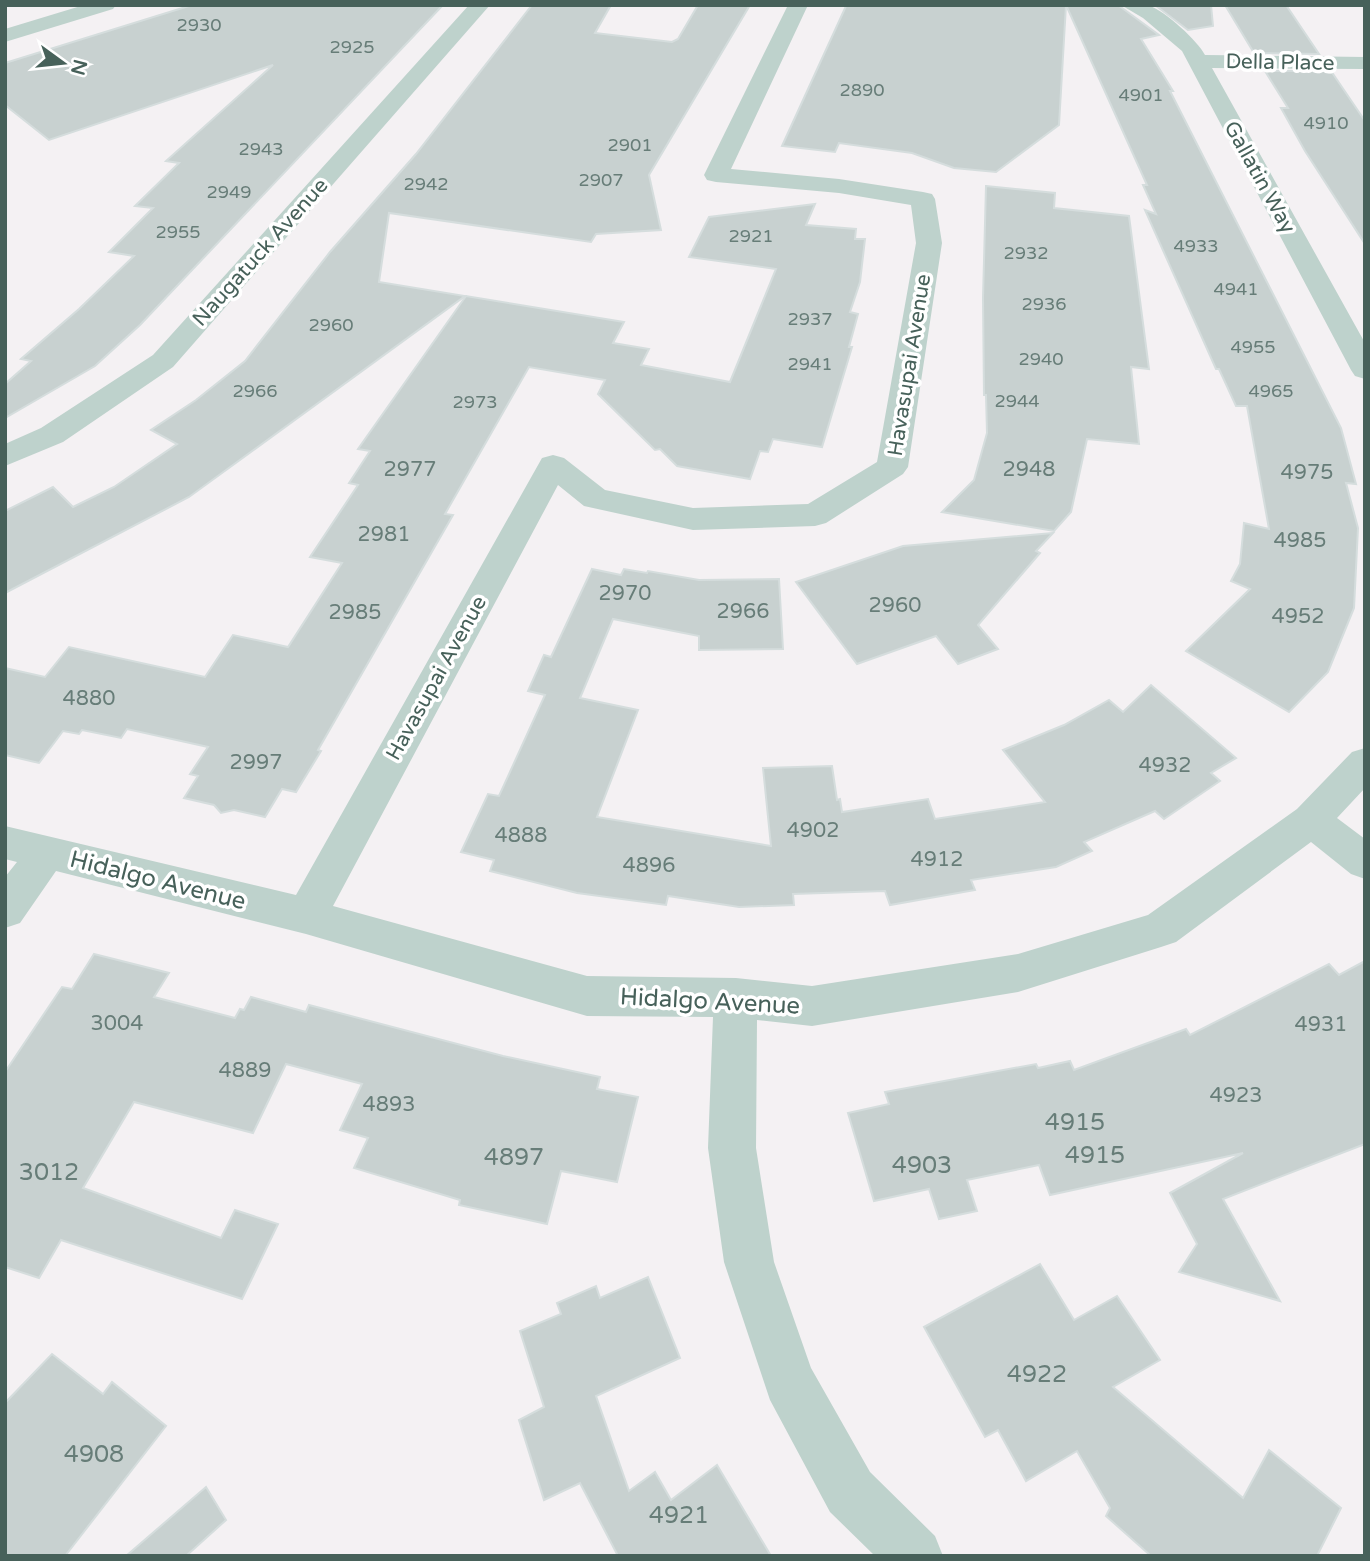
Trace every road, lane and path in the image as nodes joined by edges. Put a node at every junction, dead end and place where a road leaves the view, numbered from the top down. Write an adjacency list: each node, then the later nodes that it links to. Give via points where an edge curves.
1 (106, 5): 5 (street)
2 (480, 5): 9 (street, Naugatuck Avenue, via 163,361 52,435)
3 (798, 5): 16 (street, Havasupai Avenue, via 716,175 923,199 929,243 892,467 815,515 692,519 596,499 553,465)
4 (1131, 5): 6 (street, Gallatin Way, via 1150,14 1191,48)
5 (5, 36)
6 (1196, 61): 7 (street, Della Place); 8 (street, Gallatin Way)
7 (1365, 63)
8 (1365, 370)
9 (5, 456)
10 (1365, 763): 11 (street, Hidalgo Avenue)
11 (1311, 820): 14 (street); 17 (street, Hidalgo Avenue, via 1161,929 1004,975 812,1006)
12 (5, 842): 13 (street, Hidalgo Avenue)
13 (46, 853): 15 (street); 16 (street, Hidalgo Avenue)
14 (1365, 862)
15 (5, 909)
16 (306, 916): 17 (street, Hidalgo Avenue, via 587,996)
17 (736, 998): 18 (street, via 732,1148 749,1262 789,1381 850,1492)
18 (915, 1556)

